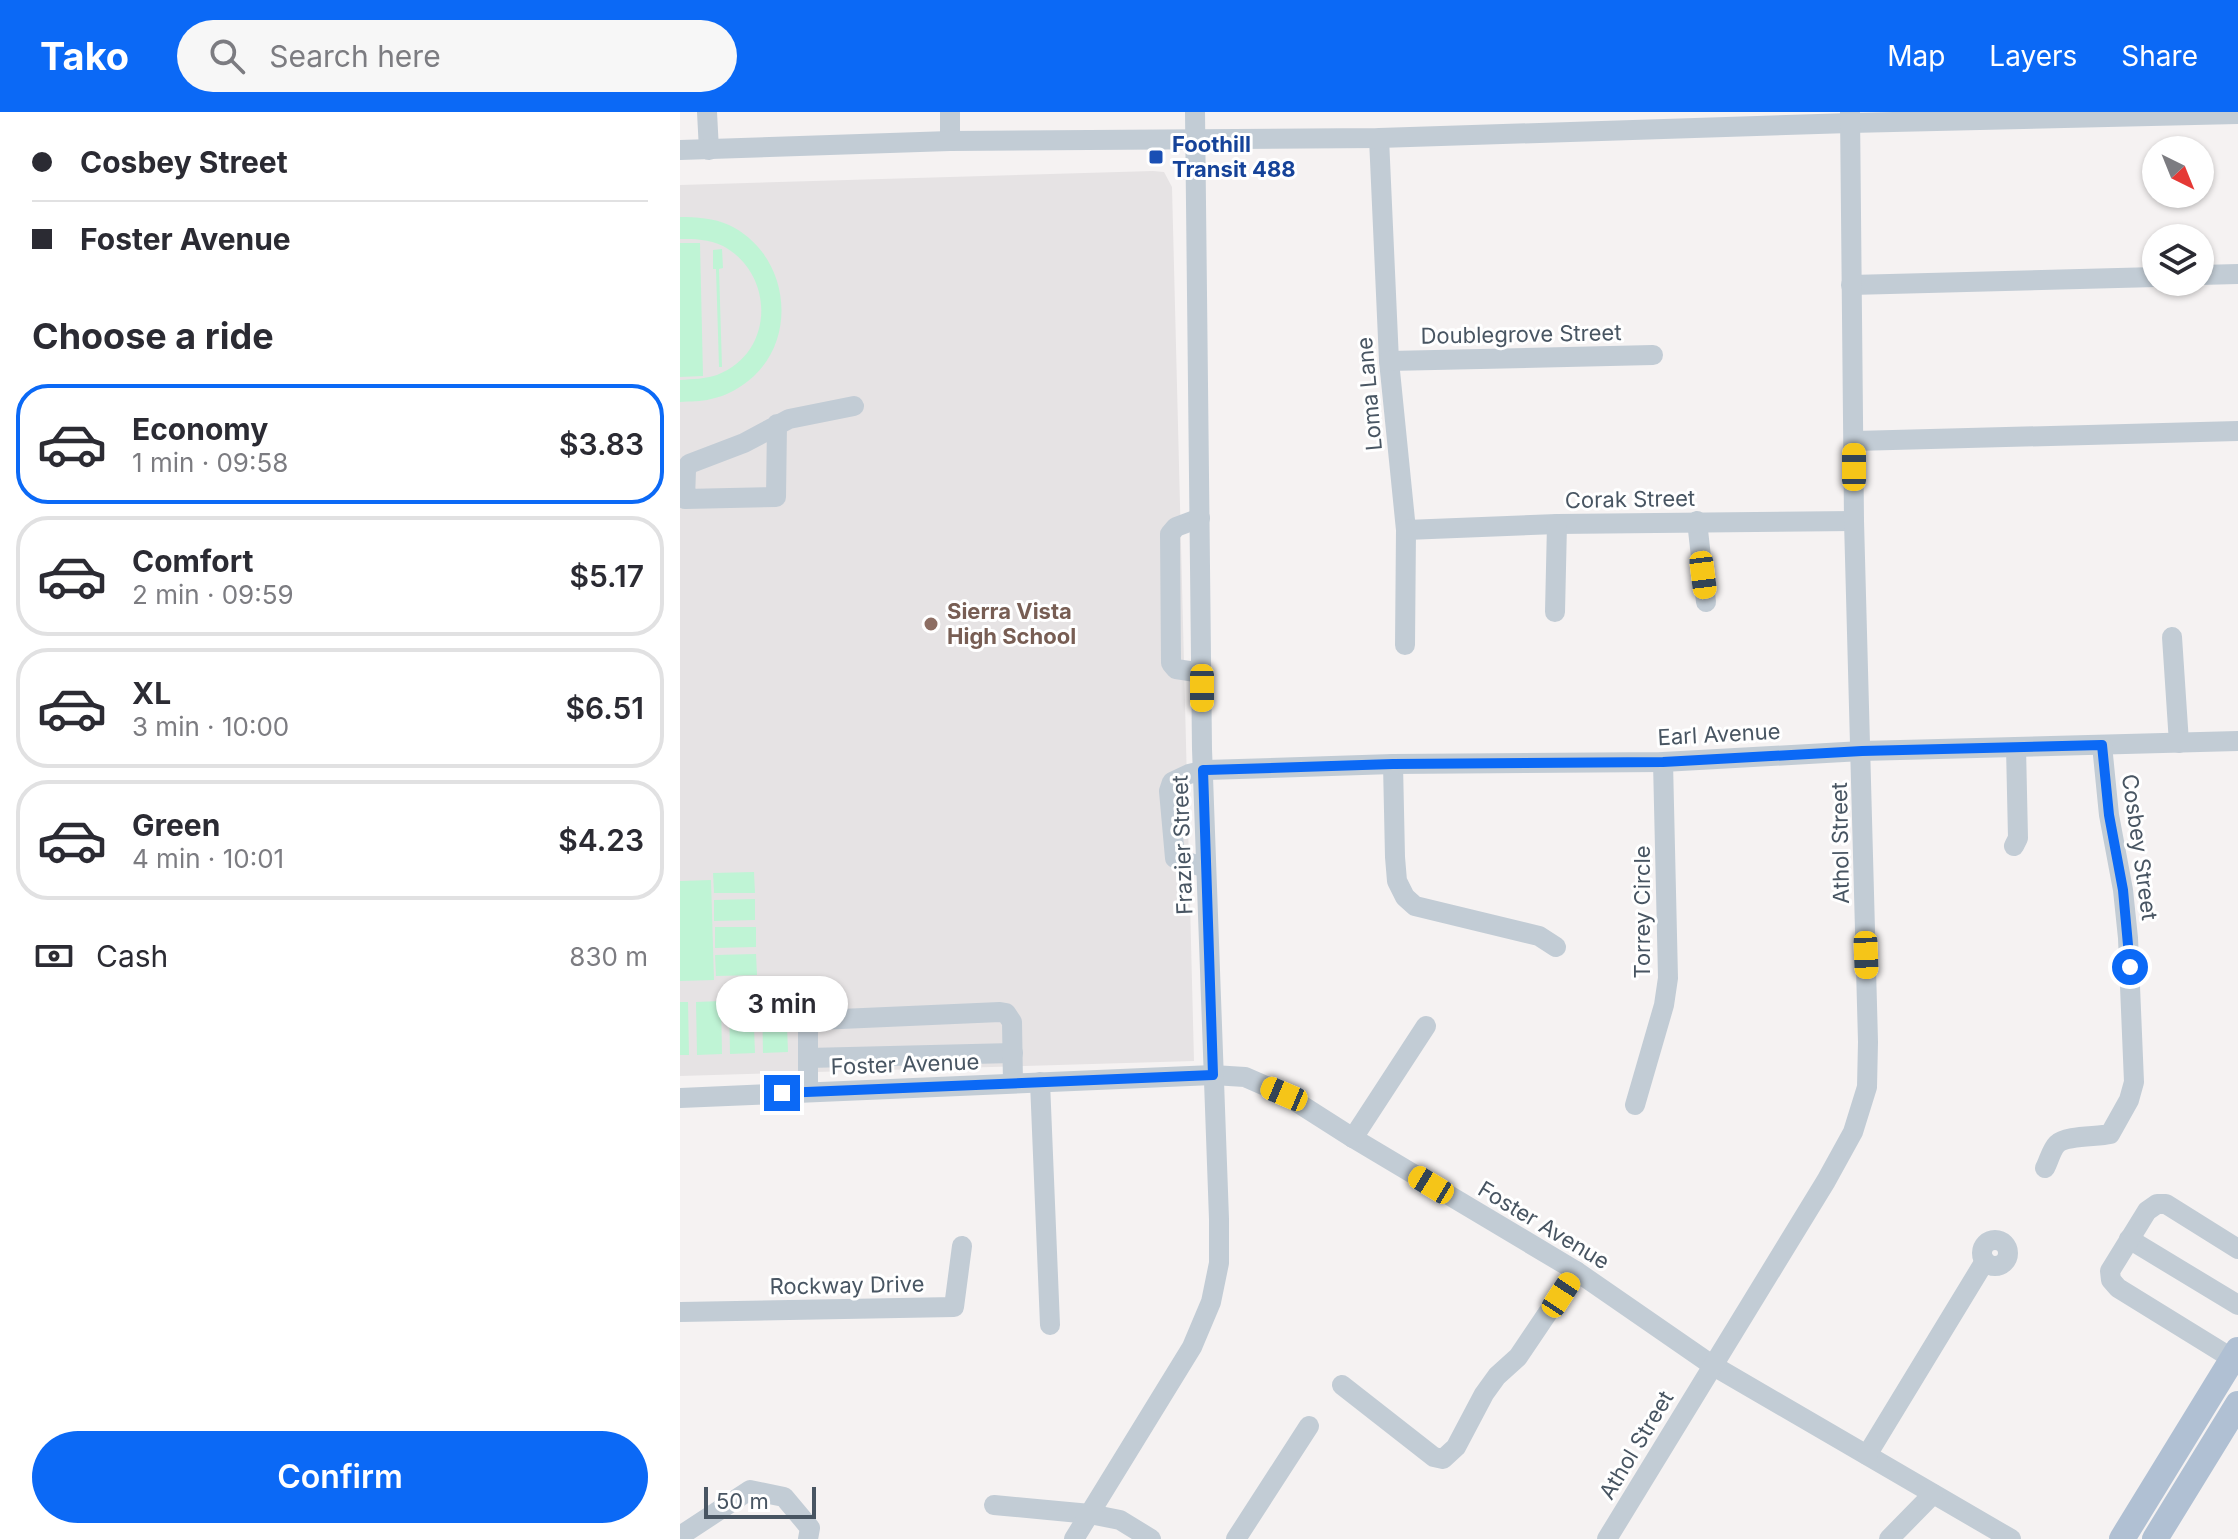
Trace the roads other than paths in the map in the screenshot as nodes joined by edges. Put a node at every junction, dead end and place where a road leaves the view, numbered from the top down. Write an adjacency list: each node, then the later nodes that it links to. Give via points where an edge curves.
1 (707, 112): 12 (street)
2 (950, 112): 10 (street)
3 (1195, 112): 8 (street, Frazier Street)
4 (2238, 114): 5 (street)
5 (1850, 118): 6 (street); 16 (street, Athol Street)
6 (1737, 119): 7 (street)
7 (1600, 122): 9 (street)
8 (1196, 138): 9 (street); 10 (street); 23 (street, Frazier Street)
9 (1379, 138): 18 (street, Loma Lane)
10 (950, 141): 12 (street)
11 (680, 150): 12 (street)
12 (709, 150)
13 (2238, 274): 14 (street)
14 (2214, 275)
15 (2142, 277): 16 (street)
16 (1851, 285): 22 (street, Athol Street)
17 (1653, 355): 18 (street, Doublegrove Street)
18 (1389, 361): 27 (street, Loma Lane)
19 (854, 406): 20 (street)
20 (777, 424): 20 (street, via 689,464 685,499 776,497)
21 (2238, 431): 22 (street)
22 (1855, 441): 25 (street, Athol Street)
23 (1200, 518): 28 (street, via 1170,534); 29 (street, Frazier Street)
24 (1697, 521): 25 (street, Corak Street); 26 (street, Corak Street); 30 (street)
25 (1854, 521): 39 (street, Athol Street)
26 (1557, 524): 27 (street, Corak Street); 31 (street)
27 (1406, 530): 33 (street, Loma Lane)
28 (1170, 587): 29 (street); 34 (street, via 1171,663 1176,669)
29 (1201, 587): 34 (street, Frazier Street)
30 (1706, 602)
31 (1555, 612)
32 (2172, 637): 36 (street)
33 (1405, 645)
34 (1202, 673): 42 (street, Frazier Street)
35 (2238, 741): 36 (street, Earl Avenue)
36 (2179, 743): 37 (street, Earl Avenue)
37 (2102, 745): 38 (street, Earl Avenue); 56 (street, Cosbey Street, via 2128,938 2134,1082 2110,1134 2059,1142)
38 (2016, 747): 39 (street, Earl Avenue); 43 (street)
39 (1862, 751): 40 (street, Earl Avenue); 66 (street, Athol Street, via 1867,1087 1853,1132 1826,1181)
40 (1663, 762): 41 (street, Earl Avenue); 54 (street, Torrey Circle, via 1668,978)
41 (1393, 764): 42 (street, Earl Avenue); 45 (street, via 1397,881 1405,897 1415,906 1539,936)
42 (1203, 770): 44 (street, Frazier Street); 44 (street, via 1172,782 1169,791 1175,858)
43 (2014, 846)
44 (1206, 868): 49 (street, Frazier Street)
45 (1556, 947)
46 (1426, 1026): 55 (street)
47 (1013, 1053): 48 (street); 48 (street, via 1012,1022 1000,1012 818,1020 808,1029); 51 (street)
48 (808, 1058): 52 (street)
49 (1213, 1075): 50 (street, Foster Avenue); 55 (street, Foster Avenue, via 1245,1077 1284,1094); 73 (street, Frazier Street, via 1219,1263 1211,1302 1192,1347)
50 (1040, 1082): 51 (street, Foster Avenue); 64 (street)
51 (1013, 1083): 52 (street, Foster Avenue)
52 (808, 1092): 53 (street, Foster Avenue)
53 (680, 1098)
54 (1635, 1105)
55 (1353, 1138): 61 (street, Foster Avenue)
56 (2045, 1168)
57 (2129, 1239): 59 (street, via 2152,1206 2166,1204); 62 (street); 65 (street, via 2110,1271 2118,1288)
58 (962, 1246): 63 (street, Rockway Drive, via 954,1307)
59 (2238, 1249)
60 (1985, 1261): 70 (street)
61 (1576, 1271): 66 (street, Foster Avenue); 67 (street, via 1524,1349 1484,1394 1456,1447 1443,1459)
62 (2238, 1305)
63 (680, 1312)
64 (1050, 1325)
65 (2236, 1355): 83 (main road)
66 (1712, 1365): 70 (street, Foster Avenue); 80 (street, Athol Street)
67 (1342, 1385)
68 (2238, 1404): 84 (main road)
69 (1309, 1426): 79 (street)
70 (1867, 1455): 71 (street, Foster Avenue)
71 (1933, 1494): 74 (street, Foster Avenue); 81 (street)
72 (994, 1505): 73 (street)
73 (1090, 1514): 77 (street, Frazier Street); 78 (street, via 1120,1520)
74 (1988, 1533): 82 (street, Foster Avenue)
75 (680, 1536): 76 (street, via 750,1490 784,1497 810,1528)
76 (808, 1539)
77 (1074, 1539)
78 (1151, 1539)
79 (1236, 1539)
80 (1607, 1539)
81 (1889, 1539)
82 (2011, 1539)
83 (2122, 1539)
84 (2155, 1539)

